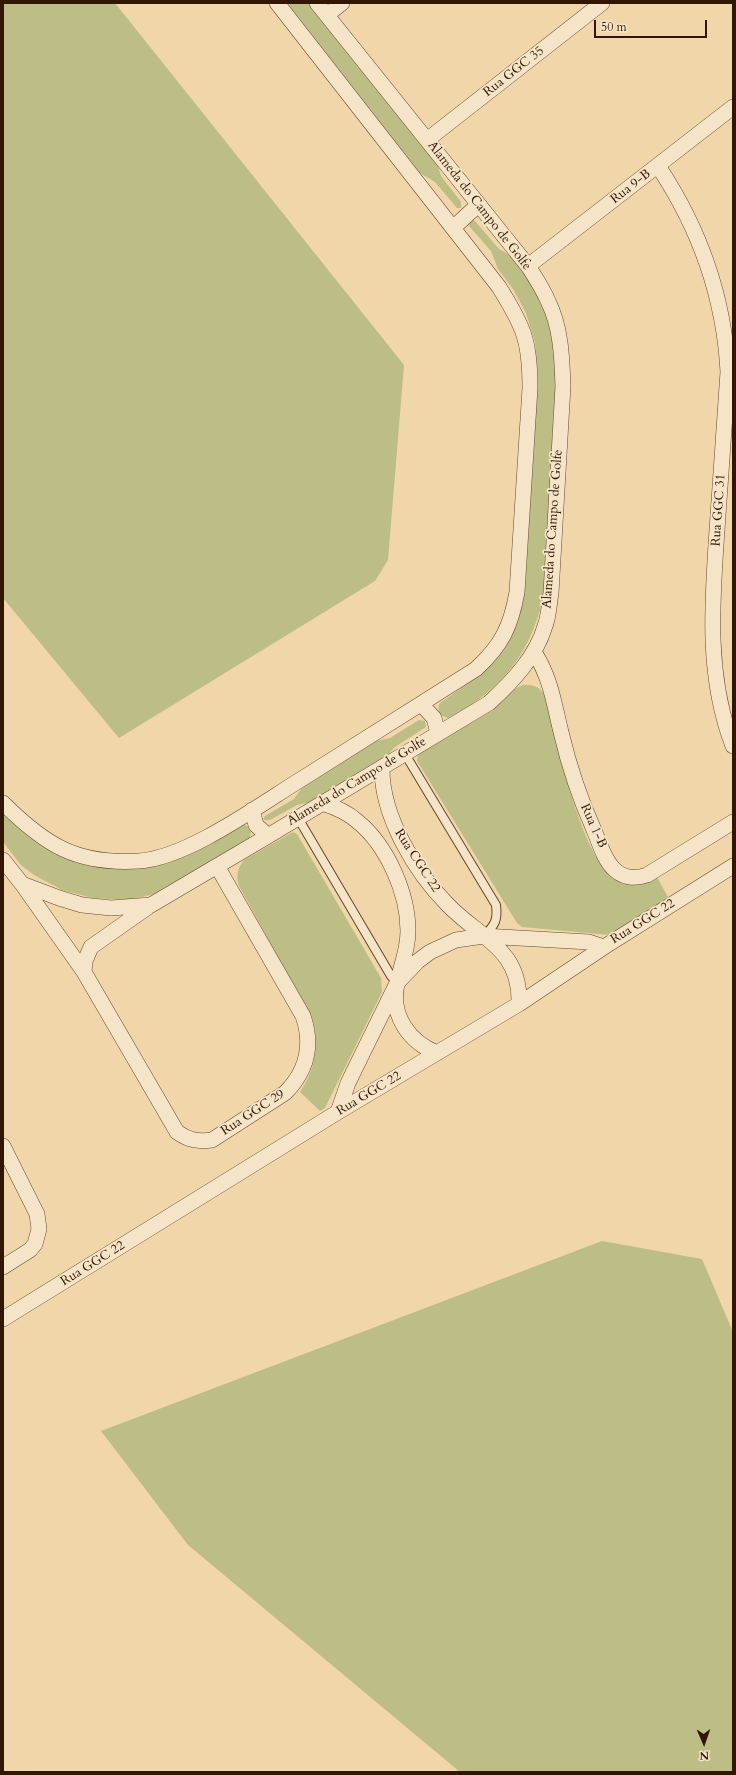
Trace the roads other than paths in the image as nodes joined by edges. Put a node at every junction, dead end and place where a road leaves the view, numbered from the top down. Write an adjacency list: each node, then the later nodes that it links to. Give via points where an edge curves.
1 (276, 3): 10 (street)
2 (317, 3): 5 (street, Alameda do Campo de Golfe)
3 (342, 3): 5 (street)
4 (602, 3): 7 (street, Rua GGC 35)
5 (327, 15): 7 (street, Alameda do Campo de Golfe)
6 (733, 107): 8 (street, Rua 9-B)
7 (427, 140): 9 (street, Alameda do Campo de Golfe)
8 (658, 166): 11 (street, Rua 9-B); 15 (street, Rua GGC 31, via 682,205 704,252 719,300 727,348 728,372 712,639 716,684)
9 (478, 205): 10 (street); 11 (street, Alameda do Campo de Golfe)
10 (452, 228): 13 (street, via 499,287 515,312 525,334 530,359 518,592 513,616 491,655 476,669)
11 (528, 266): 12 (street, Alameda do Campo de Golfe, via 548,301 557,326 562,354 551,593 545,626)
12 (534, 652): 14 (street, Alameda do Campo de Golfe, via 508,685 489,703); 22 (street, Rua 1-B, via 549,680 579,796 612,867 635,878 647,875)
13 (420, 704): 14 (street, via 434,718); 20 (street)
14 (438, 733): 16 (street, Alameda do Campo de Golfe)
15 (733, 746)
16 (405, 754): 17 (street, Alameda do Campo de Golfe); 29 (lane, via 496,905 498,916 494,926)
17 (382, 769): 19 (street, Alameda do Campo de Golfe); 29 (street, Rua CGC 22, via 383,793 391,820 426,880 455,912)
18 (3, 803): 20 (street, via 20,820 59,849 108,861 140,861 166,855 200,841)
19 (322, 803): 21 (street, Alameda do Campo de Golfe); 32 (street, Rua CGC 22, via 346,813 366,829 382,849 400,884 405,900 408,931 403,966)
20 (252, 810): 23 (street, via 256,825)
21 (298, 818): 23 (street, Alameda do Campo de Golfe); 32 (lane)
22 (733, 822)
23 (268, 836): 25 (street, Alameda do Campo de Golfe)
24 (3, 860): 27 (street)
25 (217, 866): 28 (street, Alameda do Campo de Golfe); 31 (street, Rua GGC 29, via 303,1016 306,1026 308,1047 305,1063 285,1093 212,1140 199,1141 184,1137 177,1132)
26 (733, 866): 30 (street, Rua GGC 22)
27 (22, 884): 28 (street, Alameda do Campo de Golfe, via 82,905 111,908); 31 (street, Rua GGC 29)
28 (151, 905): 31 (street, via 91,947 85,961)
29 (484, 936): 30 (street, Rua CGC 22, via 589,942); 32 (street, Rua CGC 22, via 456,940 430,952); 33 (street, via 500,948 512,964 518,984)
30 (604, 947): 33 (street, Rua GGC 22)
31 (84, 972)
32 (397, 983): 34 (street, via 396,1003 401,1023 420,1045); 35 (street, Rua CGC 22, via 348,1083)
33 (519, 1004): 34 (street, Rua GGC 22)
34 (437, 1053): 35 (street, Rua GGC 22)
35 (338, 1112): 38 (street, Rua GGC 22)
36 (3, 1146): 37 (street, via 37,1214 39,1229 35,1244 30,1250)
37 (3, 1267)
38 (3, 1319)

